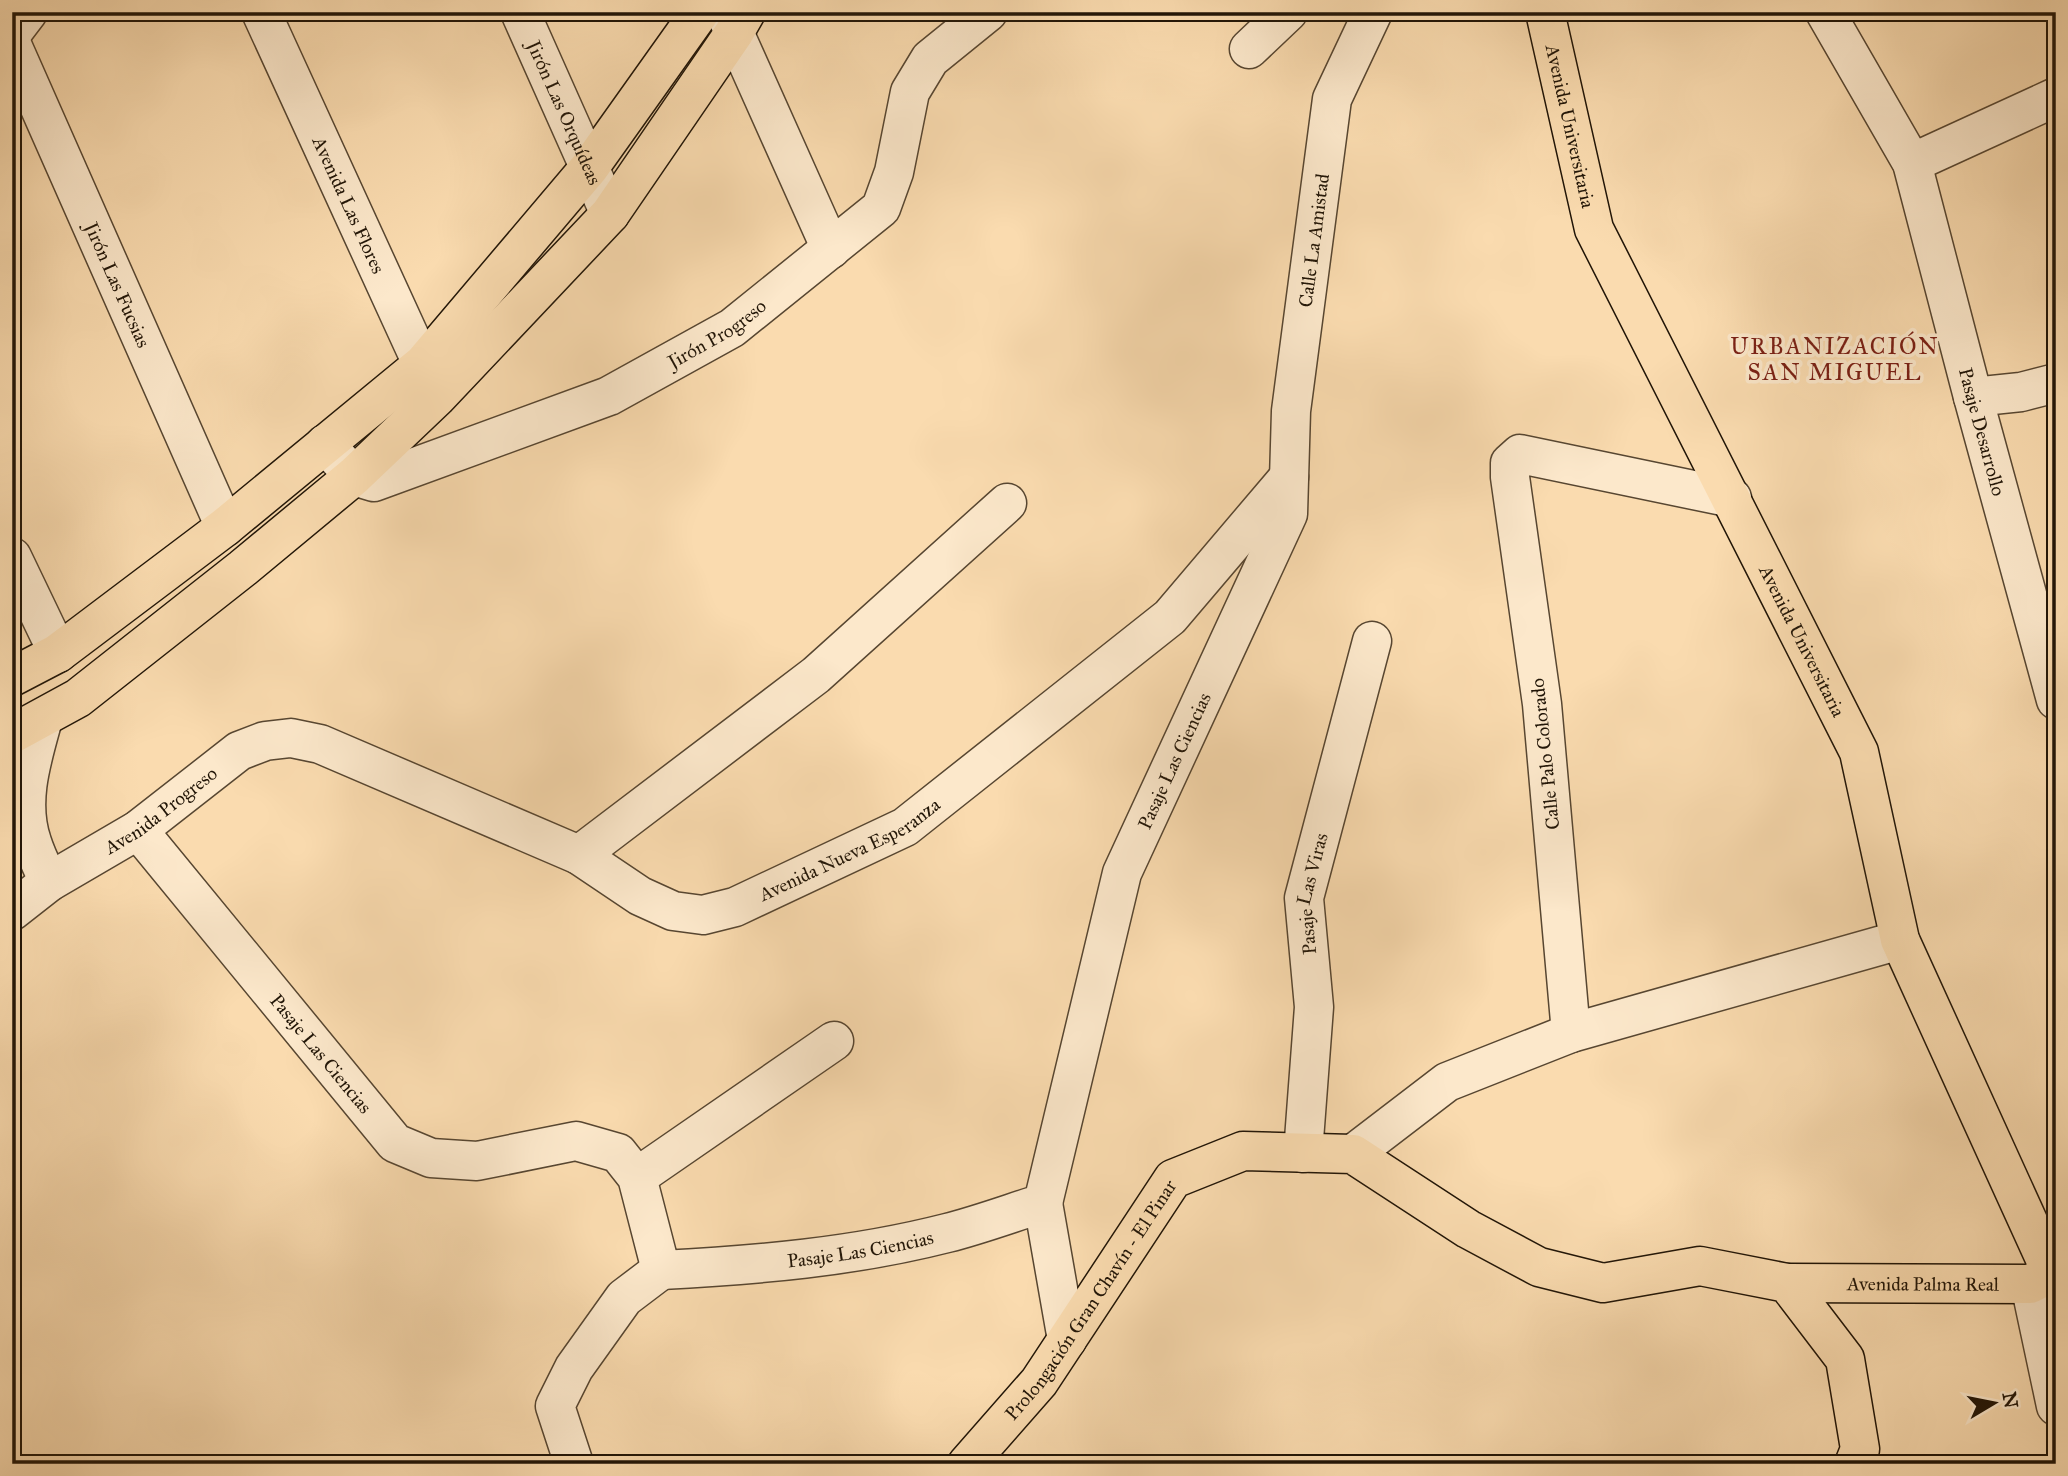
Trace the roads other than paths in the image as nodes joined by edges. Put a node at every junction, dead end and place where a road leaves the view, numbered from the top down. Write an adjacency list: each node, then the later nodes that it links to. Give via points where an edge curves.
1 (28, 12): 11 (street)
2 (261, 12): 20 (street, Avenida Las Flores)
3 (520, 12): 17 (street, Jirón Las Orquídeas)
4 (700, 12): 17 (main road)
5 (988, 12): 19 (street, Jirón Progreso, via 930,60 910,92 894,172 881,208)
6 (1288, 12): 13 (street)
7 (1373, 12): 25 (street, Calle La Amistad, via 1332,99 1291,411)
8 (1545, 12): 26 (main road, Avenida Universitaria, via 1594,229)
9 (1825, 12): 16 (street, Pasaje Desarrollo)
10 (735, 19): 18 (main road); 19 (street)
11 (12, 33)
12 (12, 45): 15 (street, Jirón Las Fucsias)
13 (1250, 49)
14 (2056, 97): 16 (street)
15 (23, 106): 28 (street, Jirón Las Fucsias)
16 (1912, 163): 22 (street, Pasaje Desarrollo)
17 (589, 168): 18 (street, Jirón Las Orquídeas); 20 (main road)
18 (610, 214): 20 (main road)
19 (831, 249): 24 (street, Jirón Progreso, via 732,328 609,396 373,482)
20 (430, 380): 23 (main road); 24 (main road)
21 (2056, 383): 22 (street)
22 (1973, 397): 33 (street, Pasaje Desarrollo)
23 (325, 444): 24 (street); 28 (main road)
24 (354, 476): 34 (main road, via 78,698)
25 (1289, 477): 37 (street, Avenida Nueva Esperanza, via 1170,617 905,827 735,907 703,915 673,911 640,896); 46 (street, Pasaje Las Ciencias, via 1288,514 1122,873)
26 (1732, 498): 40 (main road, Avenida Universitaria, via 1859,752); 41 (street, Calle Palo Colorado, via 1520,454 1510,463 1542,704)
27 (1007, 503): 37 (street, via 816,675)
28 (225, 527): 31 (main road)
29 (12, 557): 31 (street)
30 (1372, 641): 43 (street, Pasaje Las Viras, via 1304,898 1314,1007)
31 (58, 653): 32 (main road)
32 (12, 677)
33 (2056, 700)
34 (27, 726): 38 (street, via 26,811 31,840)
35 (320, 744): 36 (street, Avenida Progreso, via 291,738 239,751); 37 (street, Avenida Nueva Esperanza)
36 (138, 830): 38 (street, Avenida Progreso); 45 (street, Pasaje Las Ciencias, via 395,1143 431,1158 477,1161 576,1141 618,1153)
37 (579, 855)
38 (49, 882): 39 (street, Avenida Progreso)
39 (12, 911)
40 (1900, 940): 41 (street); 48 (main road, Avenida Universitaria)
41 (1571, 1033): 44 (street, via 1447,1082)
42 (834, 1041): 45 (street)
43 (1303, 1153): 44 (main road, Prolongación Gran Chavín - El Pinar); 50 (main road, Prolongación Gran Chavín - El Pinar, via 1243,1151 1173,1179)
44 (1353, 1154): 49 (main road, via 1468,1229 1539,1267 1603,1283 1700,1266)
45 (637, 1177): 47 (street, Pasaje Las Ciencias)
46 (1043, 1203): 47 (street, Pasaje Las Ciencias, via 947,1233 854,1252); 50 (street)
47 (661, 1270): 52 (street, via 624,1298 574,1368 555,1406)
48 (2046, 1276): 49 (main road, Avenida Palma Real); 51 (street)
49 (1787, 1283): 54 (main road, via 1845,1359 1860,1449)
50 (1067, 1340): 53 (main road, Prolongación Gran Chavín - El Pinar, via 1039,1382)
51 (2056, 1406)
52 (574, 1464)
53 (967, 1464)
54 (1854, 1464)

